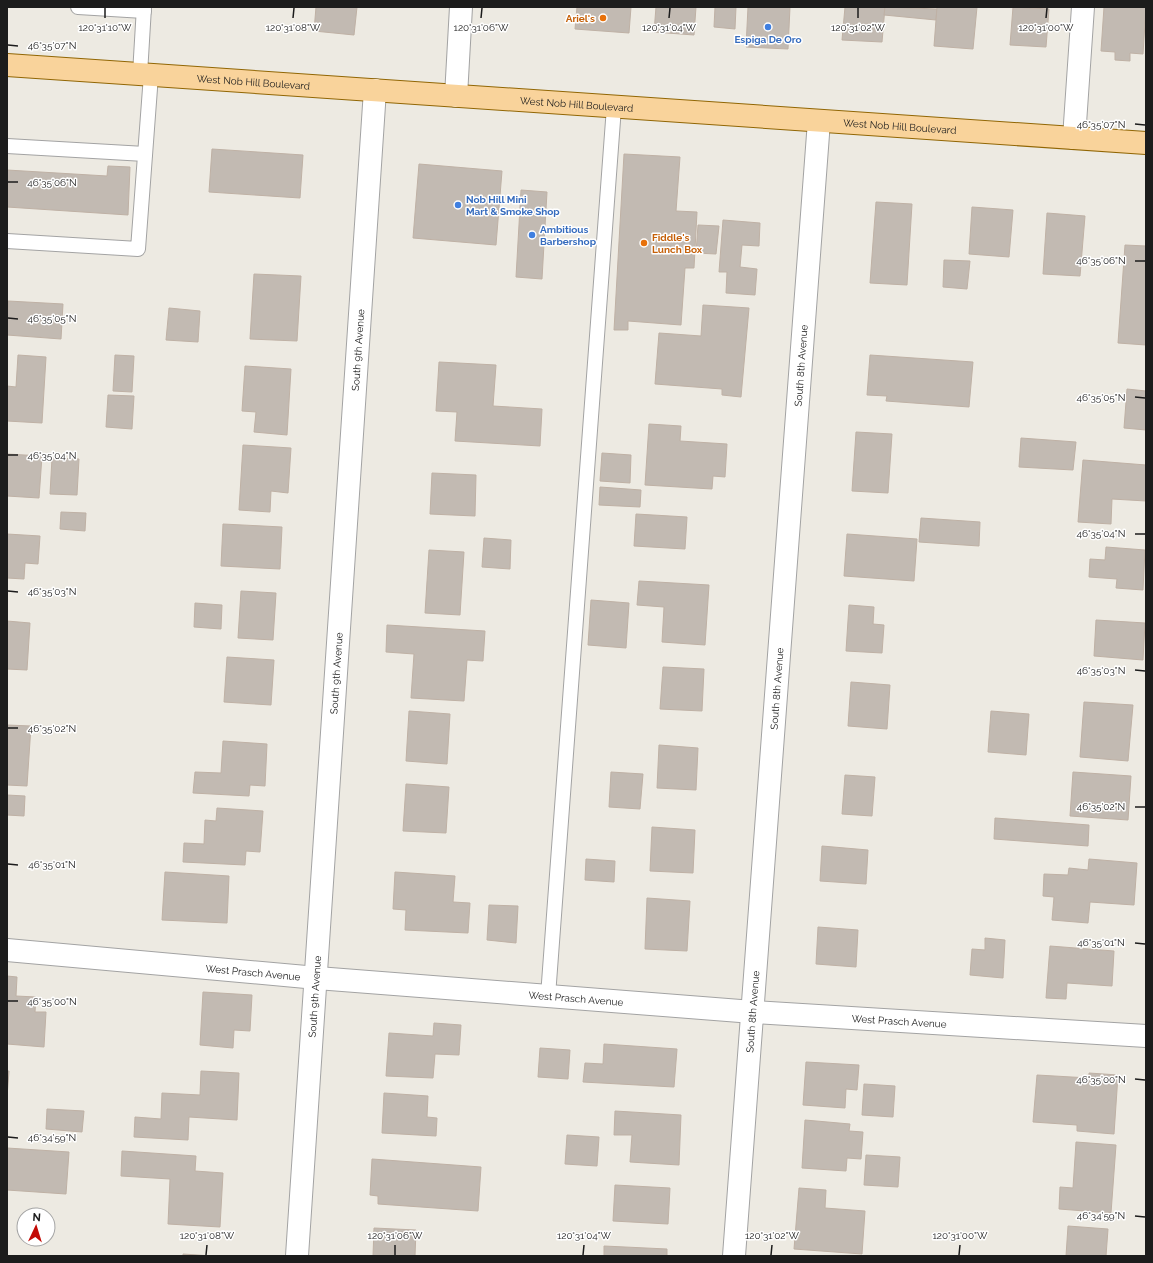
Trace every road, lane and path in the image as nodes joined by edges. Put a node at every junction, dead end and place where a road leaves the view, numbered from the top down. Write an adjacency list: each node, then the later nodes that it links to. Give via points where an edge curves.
1 (78, 7): 4 (lane)
2 (461, 7): 8 (street)
3 (1083, 7): 11 (street)
4 (144, 9): 6 (lane)
5 (7, 65): 6 (main road, West Nob Hill Boulevard)
6 (145, 75): 7 (main road, West Nob Hill Boulevard); 14 (lane)
7 (375, 90): 8 (main road, West Nob Hill Boulevard); 17 (street, South 9th Avenue)
8 (456, 96): 9 (main road, West Nob Hill Boulevard)
9 (614, 107): 10 (main road, West Nob Hill Boulevard); 18 (lane)
10 (819, 121): 11 (main road, West Nob Hill Boulevard); 19 (street, South 8th Avenue)
11 (1074, 138): 12 (main road, West Nob Hill Boulevard)
12 (1146, 143)
13 (7, 146): 14 (lane)
14 (145, 154): 15 (lane, via 138,249)
15 (7, 241)
16 (7, 950): 17 (street, West Prasch Avenue)
17 (317, 978): 18 (street, West Prasch Avenue); 21 (street, South 9th Avenue)
18 (548, 996): 19 (street, West Prasch Avenue)
19 (753, 1012): 20 (street, West Prasch Avenue); 22 (street, South 8th Avenue)
20 (1146, 1036)
21 (297, 1256)
22 (734, 1256)

